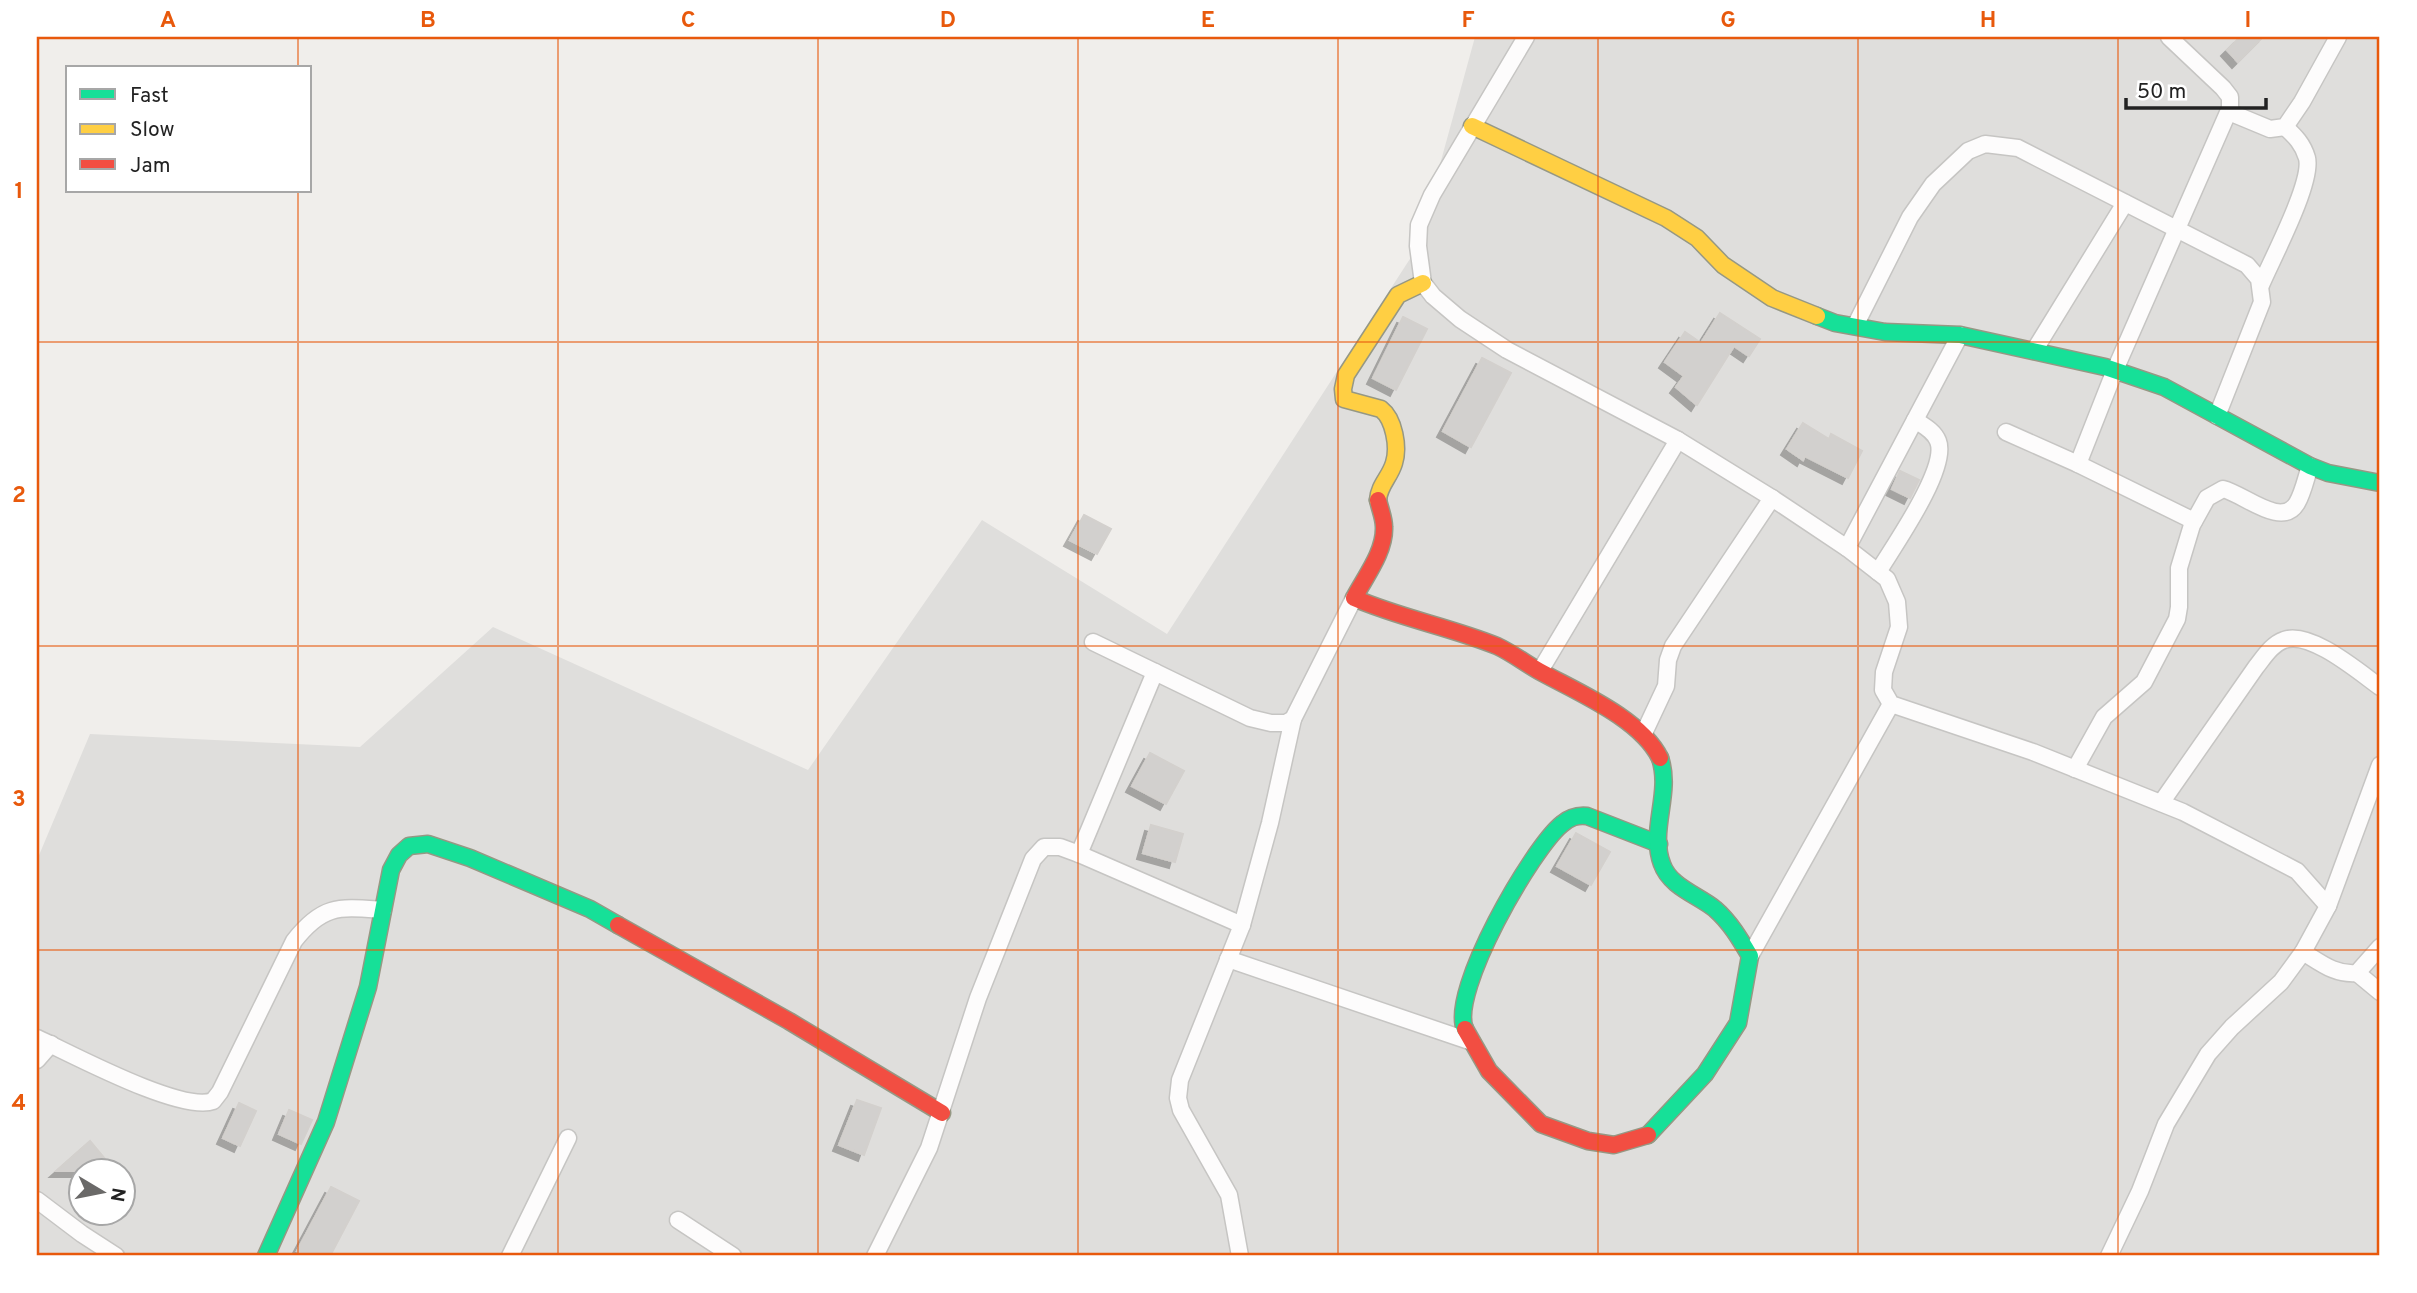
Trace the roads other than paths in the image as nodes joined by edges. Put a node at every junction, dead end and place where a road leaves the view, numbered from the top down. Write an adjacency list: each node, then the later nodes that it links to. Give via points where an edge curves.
1 (1526, 37): 5 (street)
2 (2169, 37): 4 (street, via 2223,88 2230,97)
3 (2338, 37): 6 (street)
4 (2229, 112): 6 (street, via 2270,129); 8 (street)
5 (1472, 126): 9 (street, via 1419,225); 11 (street, via 1665,218 1772,299)
6 (2285, 127): 10 (street, via 2302,145 2307,171)
7 (2125, 203): 8 (street); 11 (street, via 2018,148 1985,144 1968,151 1933,184 1910,217); 13 (street)
8 (2177, 229): 10 (street, via 2247,265); 14 (street)
9 (1423, 283): 18 (street, via 1460,319 1507,350); 26 (street, via 1398,295 1346,375 1344,399 1384,411 1390,418 1395,454 1377,503 1384,527 1382,539)
10 (2261, 285): 15 (street, via 2262,302)
11 (1855, 326): 12 (street)
12 (1960, 335): 13 (street); 16 (street)
13 (2034, 351): 14 (street)
14 (2115, 370): 15 (street, via 2164,387); 19 (street)
15 (2217, 416): 20 (street)
16 (1915, 420): 24 (street); 25 (street, via 1932,431 1940,455 1932,482)
17 (2006, 432): 19 (street)
18 (1678, 440): 22 (street); 28 (street)
19 (2078, 464): 23 (street)
20 (2310, 466): 21 (street); 23 (street, via 2290,512 2271,512 2223,489 2207,498)
21 (2380, 483)
22 (1772, 498): 24 (street); 33 (street, via 1673,646 1666,686)
23 (2194, 521): 35 (street, via 2179,568 2177,619 2144,682 2104,717)
24 (1847, 548): 25 (street)
25 (1878, 572): 31 (street, via 1897,602 1899,627 1882,691)
26 (1354, 598): 28 (street, via 1499,647); 32 (street)
27 (1093, 642): 29 (street)
28 (1540, 671): 33 (street)
29 (1155, 672): 32 (street, via 1250,718 1271,723); 38 (street)
30 (2380, 687): 36 (street, via 2321,647 2298,638 2283,640 2256,667)
31 (1891, 704): 35 (street); 44 (street)
32 (1293, 719): 41 (street)
33 (1643, 735): 37 (street, via 1660,756 1665,787)
34 (2380, 765): 39 (street)
35 (2075, 769): 36 (street)
36 (2161, 803): 39 (street, via 2297,871)
37 (1659, 844): 44 (street, via 1661,864 1674,881 1733,926); 49 (street, via 1587,816 1562,824 1539,849 1478,958 1464,1009 1463,1025)
38 (1079, 854): 41 (street); 51 (street, via 1044,847 1033,859 978,998)
39 (2328, 906): 43 (street)
40 (383, 910): 48 (street, via 344,907 307,924 293,941 213,1101 200,1103 157,1093); 51 (street, via 391,870 409,846 428,844 470,858 590,909); 56 (street, via 368,987 326,1122)
41 (1242, 925): 45 (street)
42 (2380, 947): 46 (street)
43 (2303, 952): 46 (street, via 2330,969); 61 (street, via 2281,982 2208,1054 2166,1124)
44 (1750, 956): 49 (street, via 1738,1023 1705,1074 1646,1137 1614,1145 1541,1124 1489,1071)
45 (1228, 958): 49 (street); 60 (street, via 1180,1080 1178,1098 1229,1195)
46 (2357, 973): 47 (street)
47 (2380, 992)
48 (44, 1041): 50 (street)
49 (1472, 1042)
50 (37, 1060)
51 (942, 1113): 59 (street, via 918,1175)
52 (568, 1138): 57 (street)
53 (37, 1199): 55 (street)
54 (678, 1220): 58 (street)
55 (116, 1256)
56 (266, 1256)
57 (510, 1256)
58 (733, 1256)
59 (874, 1256)
60 (1240, 1256)
61 (2109, 1256)

